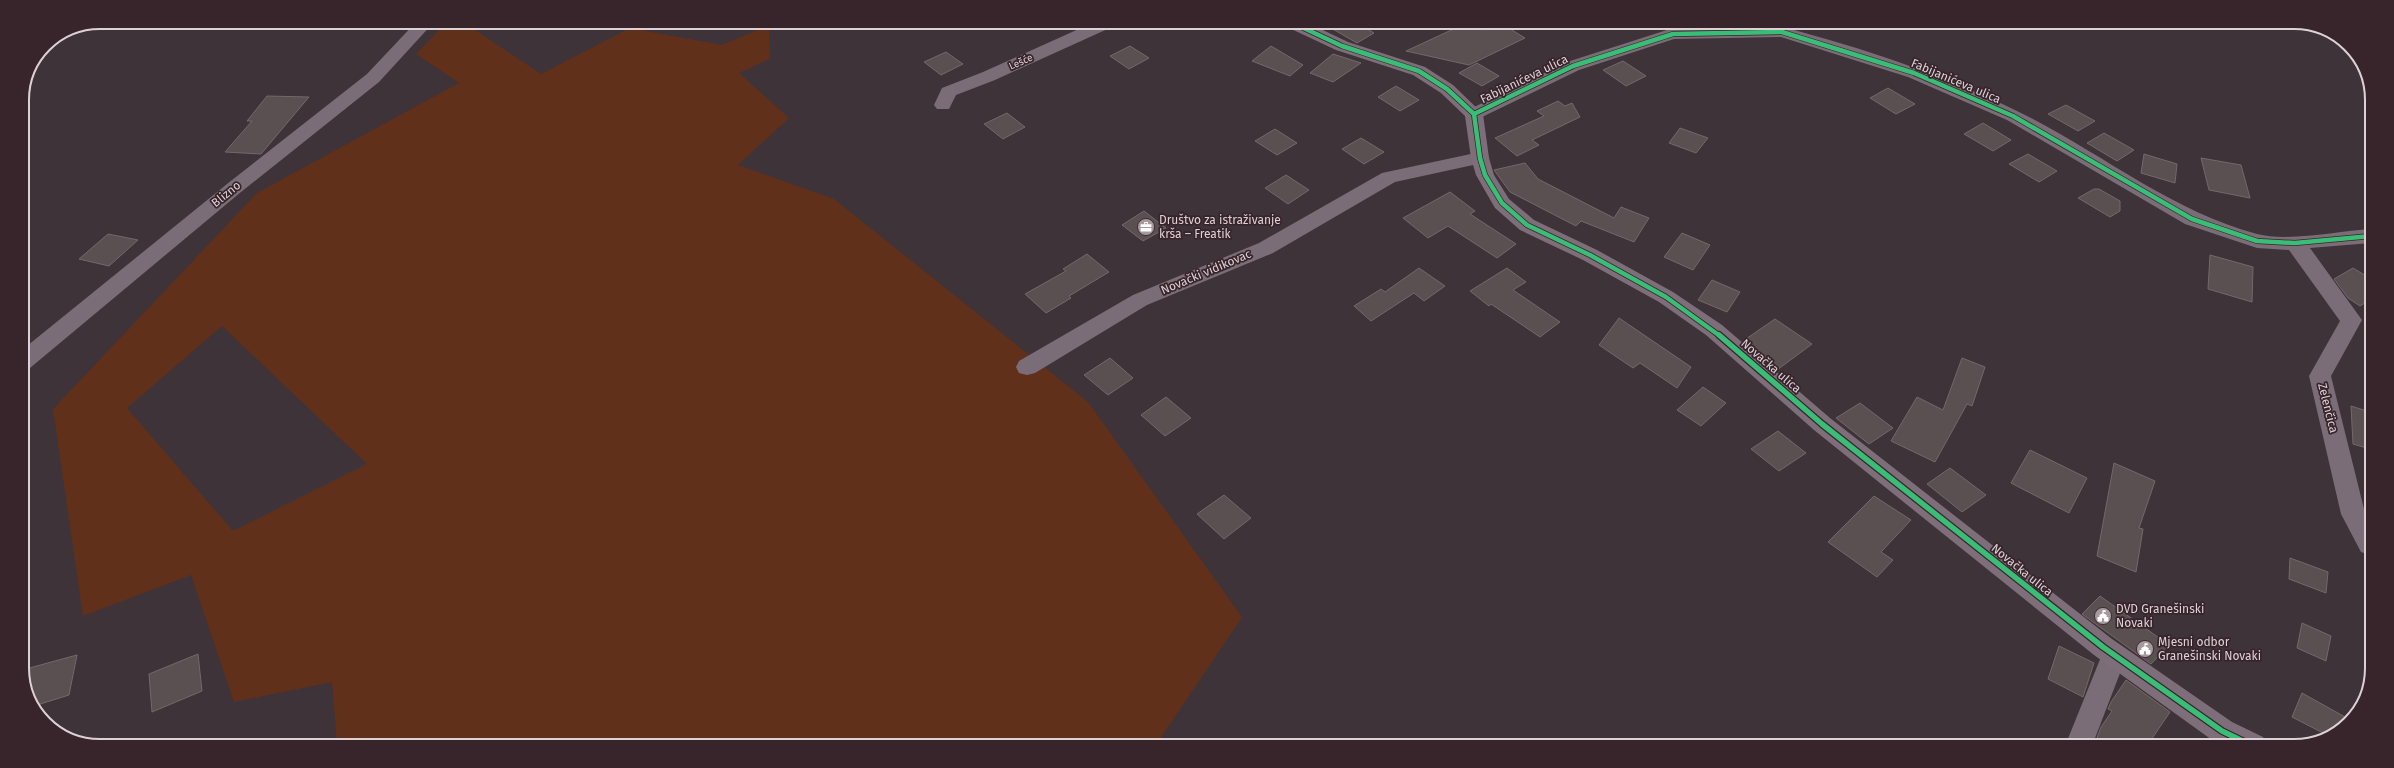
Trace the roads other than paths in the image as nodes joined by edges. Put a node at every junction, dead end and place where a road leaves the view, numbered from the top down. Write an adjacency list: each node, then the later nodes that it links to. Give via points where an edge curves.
1 (419, 29): 11 (street, Blizno, via 373,78)
2 (1093, 29): 6 (street, Lešće, via 948,92)
3 (1303, 29): 7 (street, via 1342,46 1419,71 1447,89)
4 (1763, 29): 7 (street, Fabijanićeva ulica, via 1673,34 1573,66)
5 (1784, 29): 10 (street, Fabijanićeva ulica, via 1914,73 2013,116 2192,219 2257,241)
6 (943, 105)
7 (1474, 114): 8 (street, Novačka ulica)
8 (1480, 158): 12 (street, Novački vidikovac, via 1389,176 1266,248 1140,300); 14 (street, Novačka ulica, via 1485,175 1502,203 1528,225 1590,255 1666,297 1714,330 1822,424)
9 (2365, 237): 10 (street, Fabijanićeva ulica)
10 (2295, 243): 13 (street, Zelenčica, via 2351,320 2320,376 2353,514)
11 (29, 356)
12 (1027, 367)
13 (2365, 536)
14 (2114, 655): 15 (street); 16 (street, Novačka ulica, via 2222,731)
15 (2081, 739)
16 (2239, 739)

